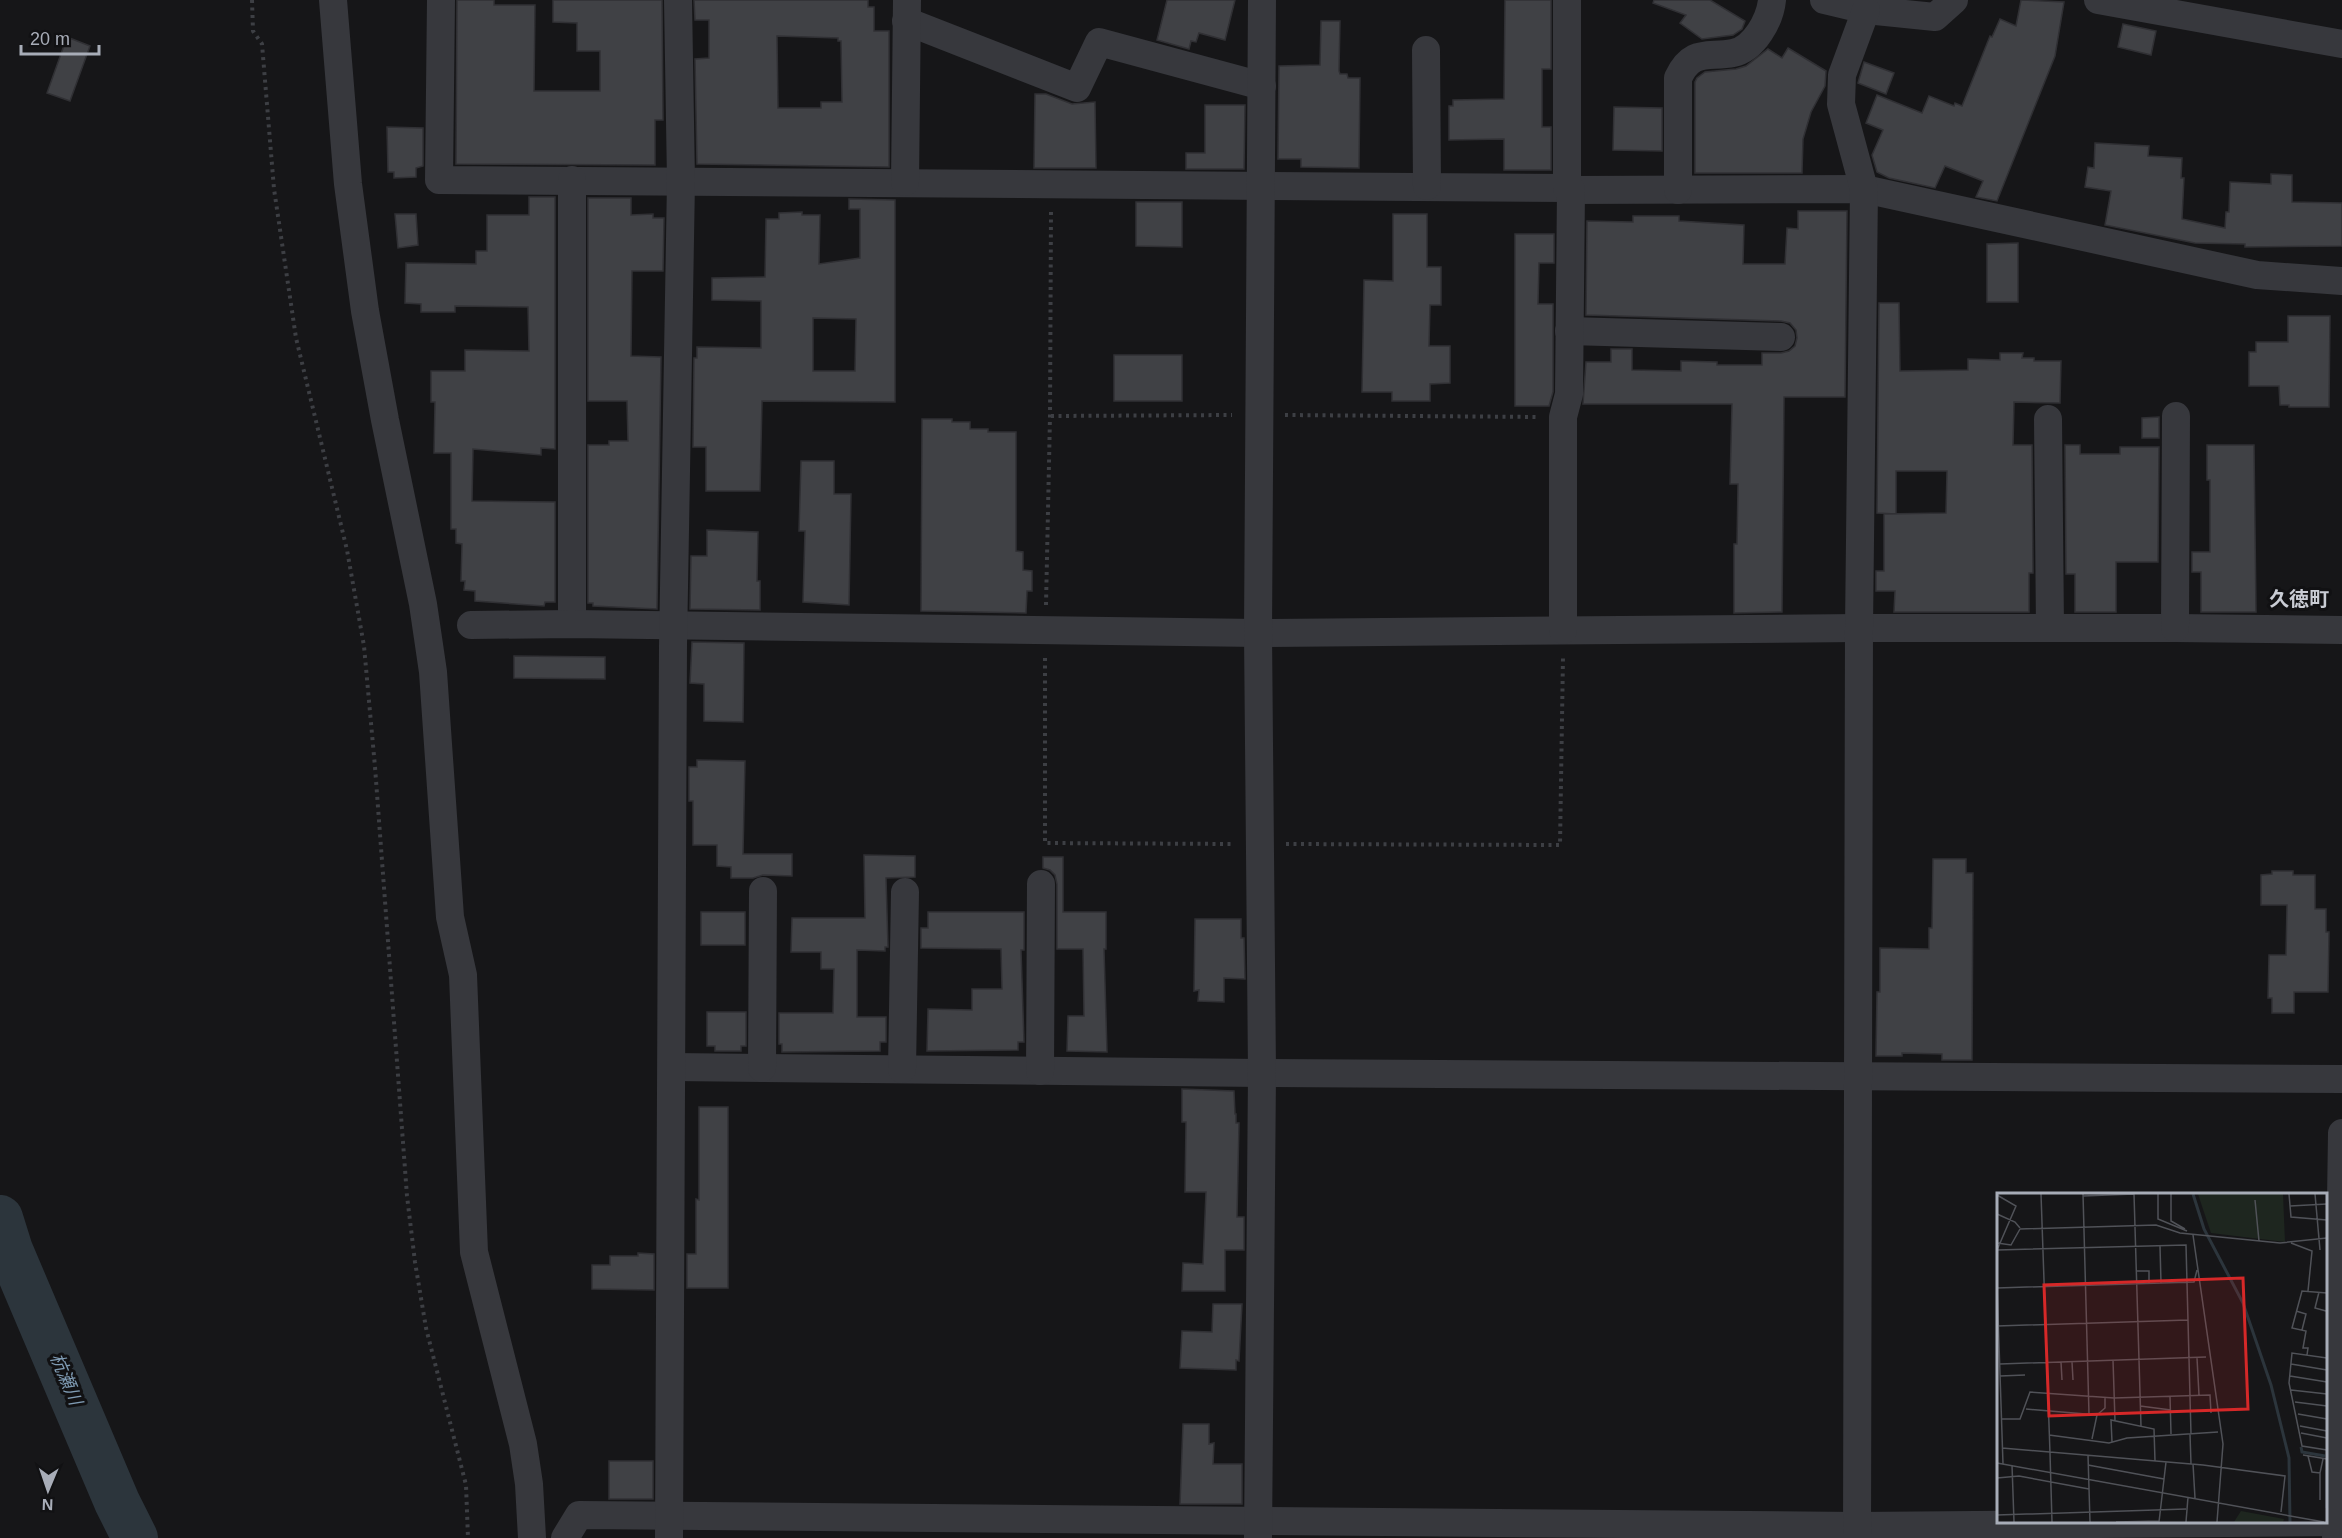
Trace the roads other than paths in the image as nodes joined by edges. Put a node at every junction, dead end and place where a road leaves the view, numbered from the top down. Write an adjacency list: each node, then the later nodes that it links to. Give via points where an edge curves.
1 (333, 0): 54 (street, via 348,184 365,311 433,672 450,917 463,975 474,1252 523,1444)
2 (441, 0): 15 (street, via 439,180)
3 (678, 0): 16 (street)
4 (1262, 0): 14 (street)
5 (1567, 0): 20 (street)
6 (1772, 0): 22 (street, via 1764,26 1751,42 1734,53 1693,59 1682,69 1678,78)
7 (1824, 0): 11 (street)
8 (1954, 0): 11 (street, via 1935,17)
9 (2098, 0): 12 (street)
10 (907, 10): 14 (street, via 1077,88 1099,42); 17 (street)
11 (1866, 10): 21 (street, via 1842,75 1841,104)
12 (2342, 44)
13 (1426, 50): 19 (street)
14 (1262, 86): 18 (street)
15 (572, 180): 16 (street); 28 (street)
16 (681, 181): 17 (street); 30 (street)
17 (905, 182): 18 (street)
18 (1262, 184): 19 (street); 36 (street)
19 (1427, 186): 20 (street)
20 (1569, 189): 22 (street); 24 (street)
21 (1864, 189): 22 (street); 23 (street, via 2257,275); 31 (street)
22 (1678, 190)
23 (2342, 281)
24 (1569, 331): 25 (street); 34 (street, via 1569,394 1563,417)
25 (1781, 337)
26 (2176, 416): 33 (street)
27 (2048, 419): 32 (street)
28 (572, 624): 29 (street); 30 (street)
29 (471, 625)
30 (674, 626): 36 (street); 40 (street)
31 (1859, 628): 32 (street); 34 (street); 45 (street)
32 (2050, 628): 33 (street)
33 (2175, 628): 35 (street)
34 (1563, 630): 36 (street)
35 (2342, 630)
36 (1258, 633): 44 (street)
37 (1041, 884): 43 (street)
38 (763, 891): 41 (street)
39 (905, 892): 42 (street)
40 (672, 1067): 41 (street); 48 (street)
41 (762, 1068): 42 (street)
42 (902, 1069): 43 (street)
43 (1040, 1071): 44 (street)
44 (1262, 1073): 45 (street); 52 (street)
45 (1859, 1076): 46 (street); 53 (street)
46 (2342, 1079)
47 (2342, 1133): 49 (street)
48 (669, 1527): 50 (street); 55 (street, via 579,1515)
49 (2338, 1527): 53 (street)
50 (969, 1528): 51 (street)
51 (1110, 1529): 52 (street)
52 (1258, 1529): 53 (street)
53 (1857, 1532)
54 (532, 1538)
55 (565, 1538)

